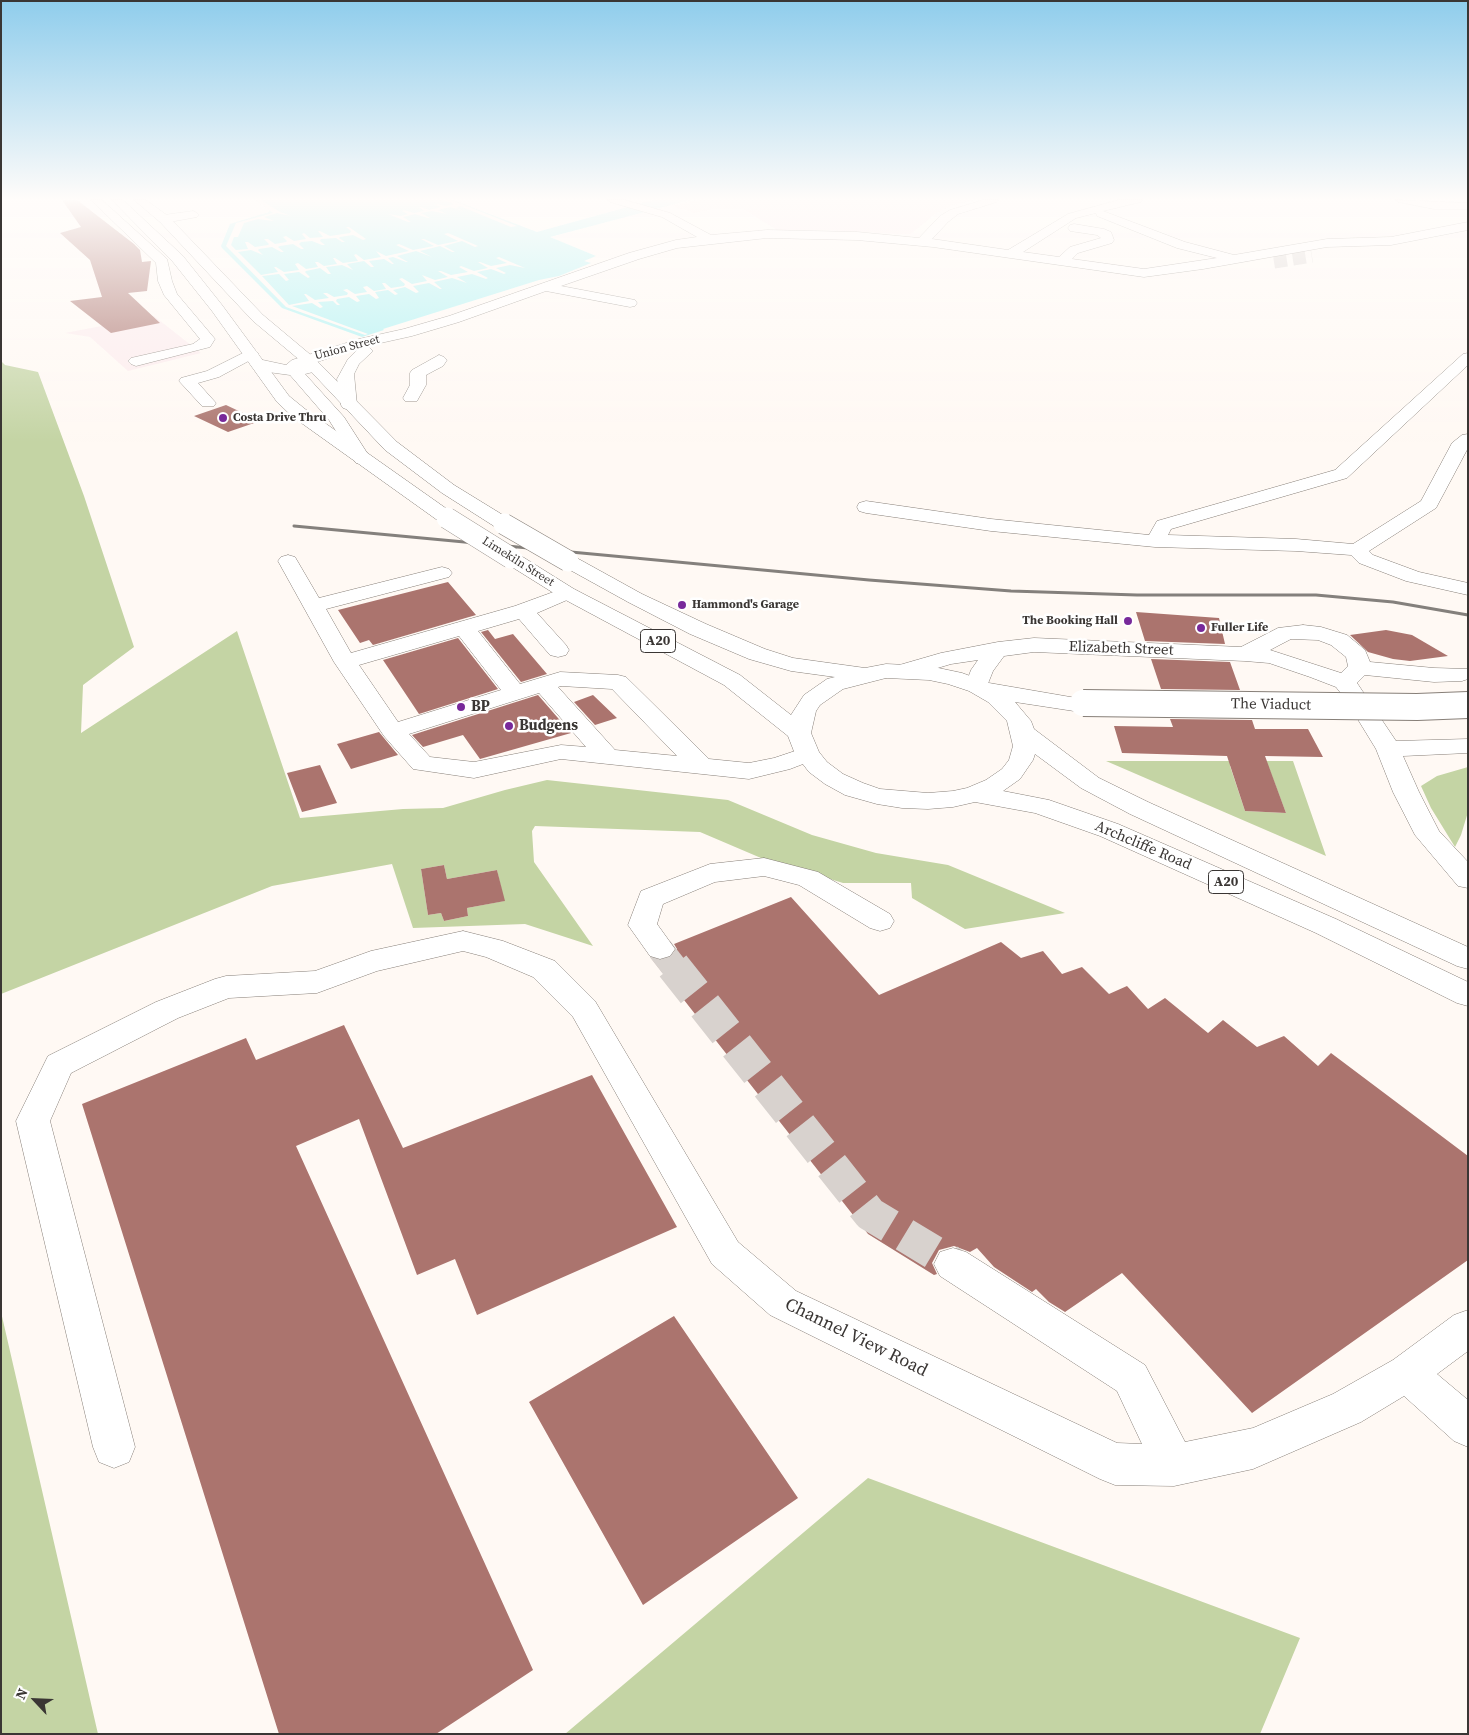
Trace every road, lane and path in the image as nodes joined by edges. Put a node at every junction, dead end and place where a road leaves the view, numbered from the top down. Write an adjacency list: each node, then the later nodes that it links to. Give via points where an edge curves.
1 (165, 281): 7 (main road, via 171,294)
2 (195, 281): 8 (main road, A20)
3 (222, 281): 14 (main road, A20, via 258,318)
4 (567, 281): 5 (main road, Union Street)
5 (547, 288): 6 (main road, via 586,298); 9 (main road, Union Street)
6 (630, 303)
7 (195, 324): 8 (main road); 13 (main road, via 208,339 205,344)
8 (230, 326): 15 (main road, A20)
9 (407, 333): 10 (main road, Union Street); 14 (main road, Union Street, via 364,342)
10 (365, 351): 14 (main road, Union Street); 20 (main road, Union Street, via 346,374)
11 (1468, 357): 24 (main road, via 1341,474 1164,525)
12 (439, 360): 18 (main road, via 438,364 418,373 418,385)
13 (136, 361)
14 (310, 363): 16 (main road, Union Street); 20 (main road, Limekiln Street / A20)
15 (258, 365): 16 (main road, Union Street); 17 (main road, Union Street); 17 (main road); 22 (main road, Limekiln Street / A20, via 283,399)
16 (295, 371): 22 (main road, Union Street, via 336,416)
17 (213, 374): 19 (main road, via 187,382)
18 (411, 398)
19 (208, 403)
20 (349, 405): 38 (main road, Limekiln Street / A20, bridge, via 391,446 448,489 643,602 757,654 791,664)
21 (1468, 439): 25 (main road, via 1458,447 1429,504)
22 (362, 458): 29 (main road, Limekiln Street / A20, bridge, via 448,518)
23 (866, 507): 24 (main road, via 991,525)
24 (1155, 541): 25 (main road)
25 (1357, 550): 28 (main road, via 1366,559 1413,577)
26 (288, 561): 30 (main road)
27 (442, 573): 30 (main road)
28 (1468, 589)
29 (567, 593): 31 (main road); 48 (main road, Limekiln Street / A20, via 732,680)
30 (313, 606): 36 (main road)
31 (523, 612): 32 (main road); 34 (main road)
32 (464, 628): 36 (main road); 43 (main road)
33 (998, 649): 35 (main road, Elizabeth Street, via 1034,645); 37 (main road, Elizabeth Street); 42 (main road, via 982,670)
34 (558, 650)
35 (1245, 654): 40 (main road, Elizabeth Street); 40 (main road, Elizabeth Street, via 1286,633 1322,634 1339,640 1357,655)
36 (345, 662): 47 (main road)
37 (904, 671): 38 (main road); 42 (main road, via 954,678)
38 (868, 674): 48 (main road, via 836,684 812,700 800,722)
39 (1462, 674): 40 (main road)
40 (1352, 675): 50 (main road, Elizabeth Street, via 1356,697)
41 (543, 684): 43 (main road); 51 (main road); 52 (main road, via 560,679 618,682)
42 (980, 688): 44 (main road, The Viaduct); 46 (main road, Archcliffe Road, via 1006,706)
43 (515, 693): 47 (main road)
44 (1079, 703): 45 (main road, The Viaduct, bridge); 46 (main road, The Viaduct, via 1032,713)
45 (1468, 705)
46 (1021, 726): 53 (main road, via 1025,746 1021,760 1011,774); 57 (main road, Archcliffe Road / A20, via 1055,758 1090,782 1139,808)
47 (393, 730): 51 (main road, via 422,764 474,770 561,752)
48 (803, 743): 52 (main road, via 781,764 749,771); 53 (main road, Limekiln Street, via 818,767 834,779 877,796 928,802)
49 (1468, 746): 50 (main road)
50 (1388, 749): 54 (main road, Elizabeth Street, via 1428,835)
51 (607, 756): 52 (main road)
52 (701, 766)
53 (975, 794): 58 (main road, Archcliffe Road / A20, via 1040,806 1109,830 1326,926)
54 (1468, 879)
55 (880, 922): 56 (main road, via 808,878 764,867 710,873 651,898 642,925)
56 (660, 949)
57 (1468, 959)
58 (1468, 995)
59 (953, 1264): 64 (main road, via 1131,1378)
60 (1468, 1328): 61 (main road, Channel View Road)
61 (1407, 1373): 62 (main road); 64 (main road, Channel View Road, via 1347,1408 1253,1448)
62 (1468, 1427)
63 (114, 1446): 64 (main road, Channel View Road, via 33,1121 59,1065 168,1010 226,987 317,982 371,962 463,941 492,948 544,969 584,1009 724,1253 783,1303 1114,1464)
64 (1174, 1465)

